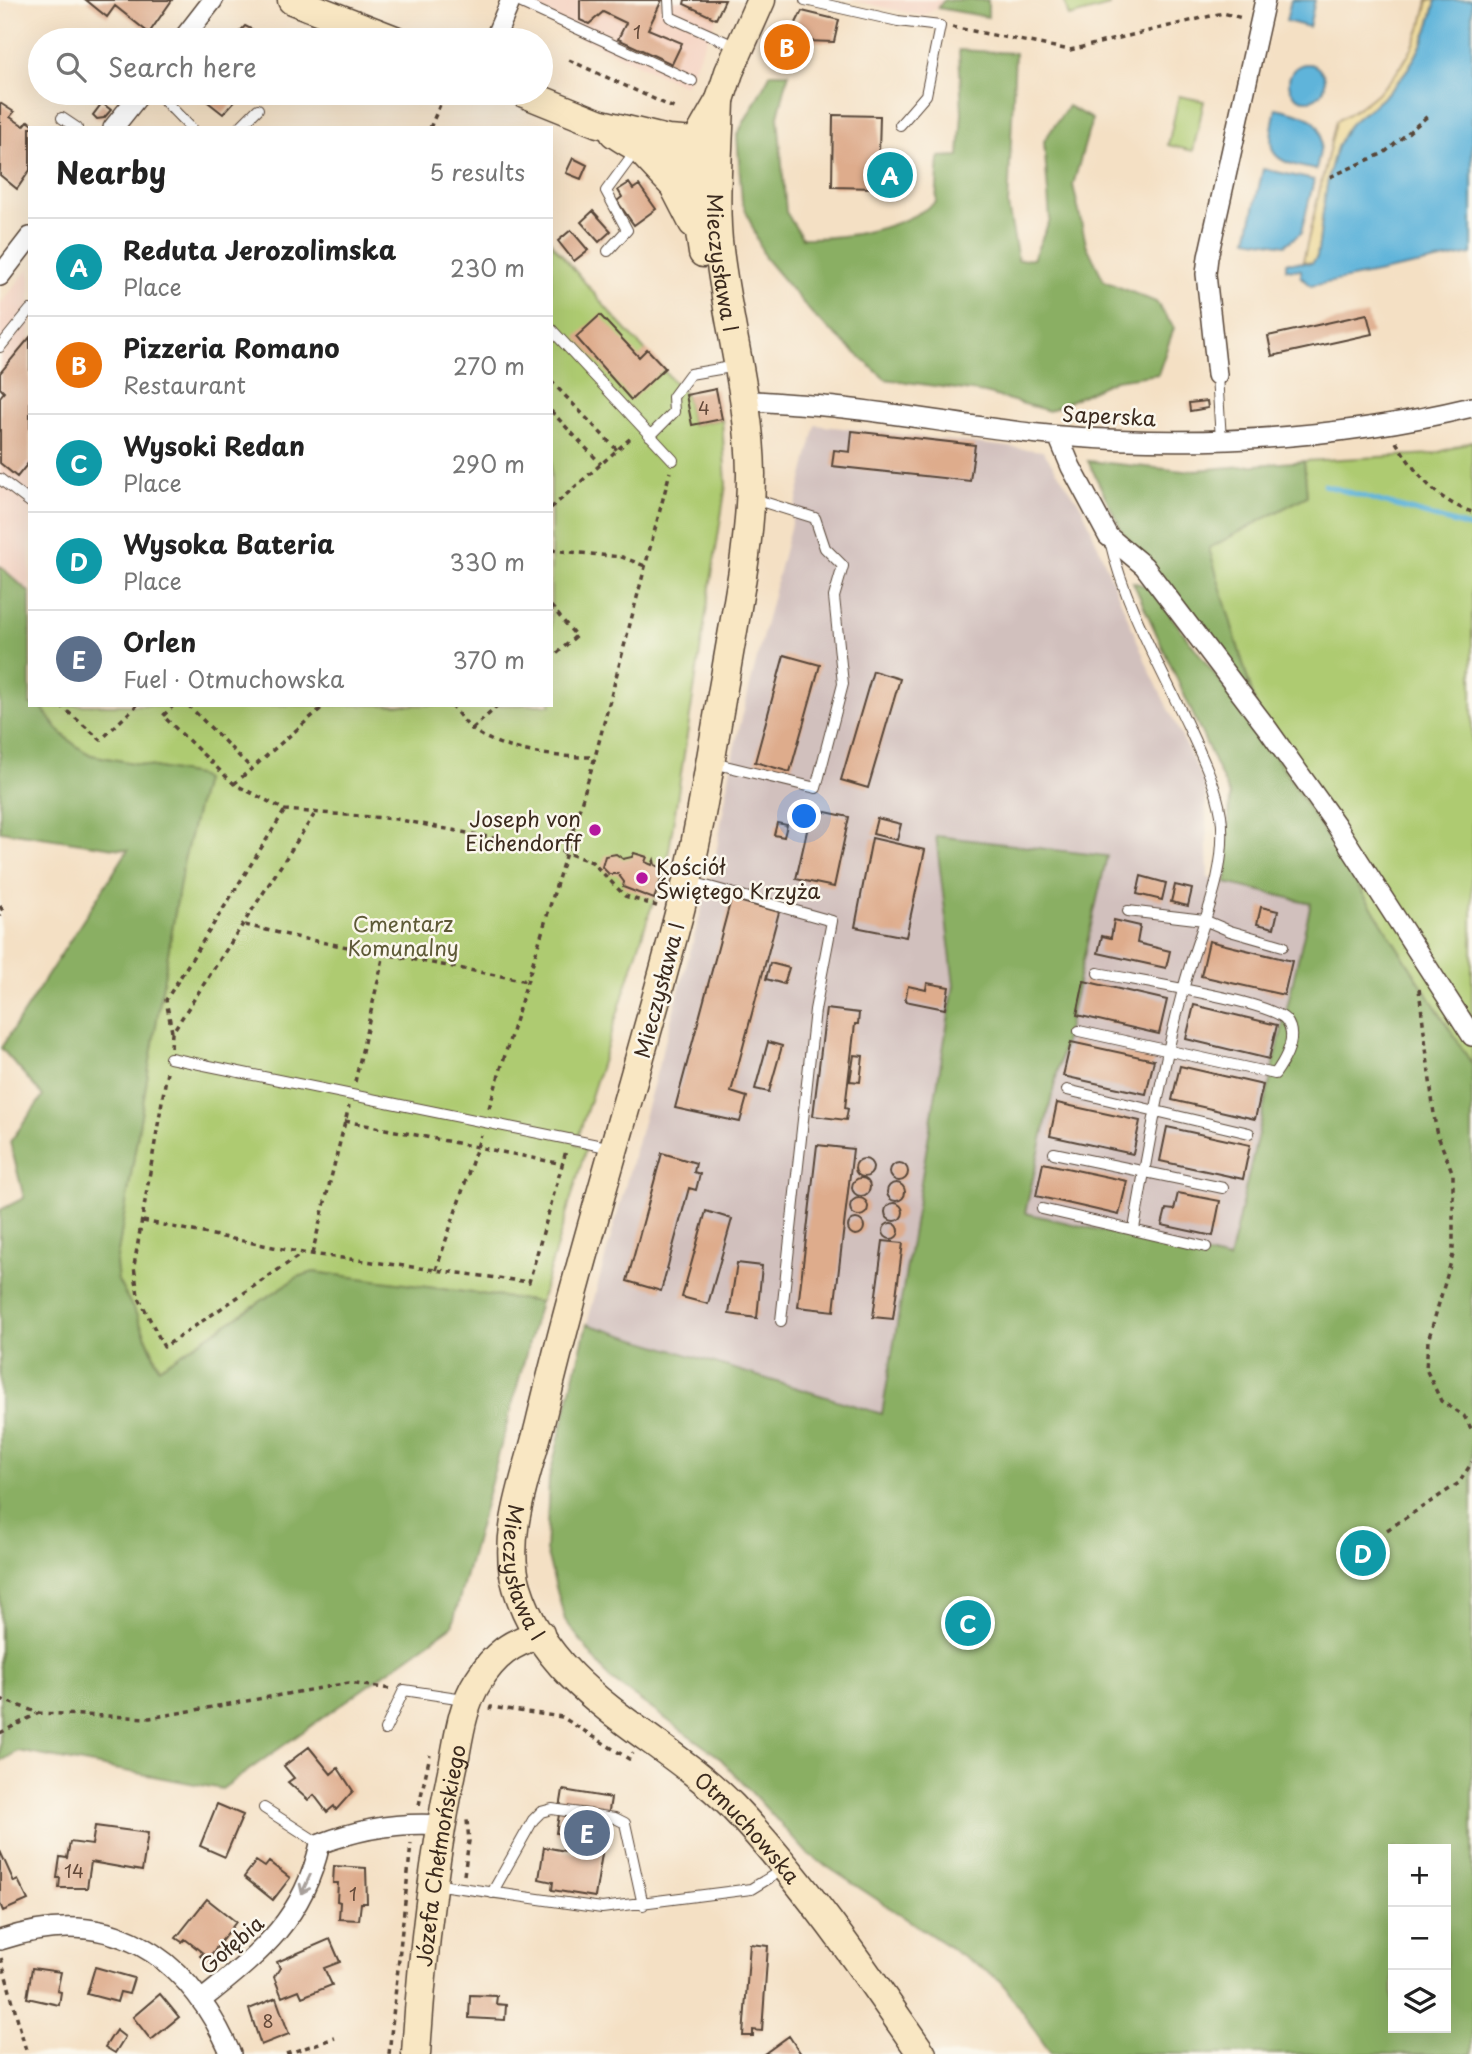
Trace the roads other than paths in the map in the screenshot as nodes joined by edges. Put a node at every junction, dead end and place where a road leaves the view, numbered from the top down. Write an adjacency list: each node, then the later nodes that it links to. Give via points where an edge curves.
1 (213, 0): 8 (street)
2 (292, 0): 9 (main road)
3 (513, 0): 10 (street); 12 (lane)
4 (669, 0): 11 (lane, via 670,17)
5 (761, 0): 11 (main road)
6 (805, 0): 19 (lane, via 940,26 926,95)
7 (1265, 0): 34 (street, via 1208,257)
8 (191, 28)
9 (364, 28)
10 (500, 28)
11 (739, 48): 25 (main road)
12 (692, 81)
13 (131, 105): 21 (street)
14 (169, 105): 22 (lane)
15 (553, 105): 18 (main road)
16 (258, 109): 23 (lane)
17 (62, 118): 20 (lane)
18 (598, 123): 24 (main road); 25 (main road, via 668,139)
19 (900, 125)
20 (74, 126)
21 (115, 126)
22 (189, 126)
23 (241, 126)
24 (640, 151): 25 (main road, via 669,162); 27 (main road, via 674,186); 28 (lane, via 606,191 627,230)
25 (703, 154): 27 (main road, Mieczysława I); 33 (main road, Mieczysława I)
26 (28, 240): 29 (street)
27 (701, 242): 33 (main road, Mieczysława I, via 719,324)
28 (608, 251)
29 (0, 276)
30 (28, 312): 32 (lane)
31 (553, 331): 37 (lane)
32 (0, 347)
33 (737, 366): 35 (main road, Mieczysława I); 37 (lane, via 690,374 673,397 674,412)
34 (1217, 375): 39 (lane)
35 (743, 400): 38 (street, Saperska); 42 (main road, Mieczysława I)
36 (1472, 407): 39 (street, Saperska, via 1384,424)
37 (646, 432): 40 (lane)
38 (1058, 436): 39 (street, Saperska); 44 (street)
39 (1221, 440)
40 (673, 460)
41 (0, 479): 43 (lane)
42 (750, 498): 45 (main road, Mieczysława I, via 743,569); 45 (lane, via 815,518 825,548 843,566 834,597 843,684 816,788)
43 (28, 500)
44 (1108, 536): 48 (lane, via 1118,574 1214,787 1221,816 1221,846 1217,880); 53 (street, via 1144,566 1267,728 1336,825)
45 (710, 762): 46 (main road, Mieczysława I)
46 (688, 881): 59 (main road, Mieczysława I); 66 (lane, via 832,921 815,1010)
47 (1128, 911): 48 (lane)
48 (1204, 920): 49 (lane); 51 (lane)
49 (1283, 946)
50 (1098, 973): 51 (lane, via 1154,986)
51 (1183, 987): 54 (lane); 54 (lane, via 1277,1011 1288,1023 1287,1057 1275,1074)
52 (1079, 1031): 54 (lane)
53 (1472, 1036)
54 (1168, 1050): 57 (lane)
55 (170, 1058): 59 (lane)
56 (1067, 1090): 57 (lane)
57 (1155, 1110): 58 (lane); 61 (lane)
58 (1249, 1133)
59 (615, 1149): 67 (main road, Mieczysława I, via 562,1332 526,1481 530,1570)
60 (1054, 1153): 61 (lane)
61 (1143, 1172): 62 (lane); 64 (lane)
62 (1223, 1188)
63 (1042, 1209): 64 (lane)
64 (1134, 1229): 65 (lane)
65 (1206, 1247)
66 (781, 1321)
67 (540, 1634): 68 (main road, Józefa Chełmońskiego, via 512,1642 491,1665 479,1680); 73 (main road, Otmuchowska, via 557,1662 579,1685 702,1777)
68 (478, 1709): 69 (lane, via 404,1690); 71 (main road, Józefa Chełmońskiego)
69 (385, 1730)
70 (264, 1808): 72 (lane)
71 (441, 1825): 72 (street, via 368,1829); 74 (main road, Józefa Chełmońskiego)
72 (320, 1844): 78 (street, Gołębia, one-way to 78, via 315,1865 282,1929 266,1948)
73 (784, 1868): 76 (lane, via 751,1889); 81 (main road, Otmuchowska)
74 (433, 1884): 75 (lane); 80 (main road, Józefa Chełmońskiego)
75 (492, 1893): 76 (lane, via 602,1908); 76 (lane, via 533,1821 552,1809 625,1822)
76 (643, 1905)
77 (0, 1940): 78 (street, via 58,1930 94,1931 126,1939 173,1966)
78 (203, 1999): 79 (street)
79 (231, 2054)
80 (416, 2054)
81 (922, 2054)

